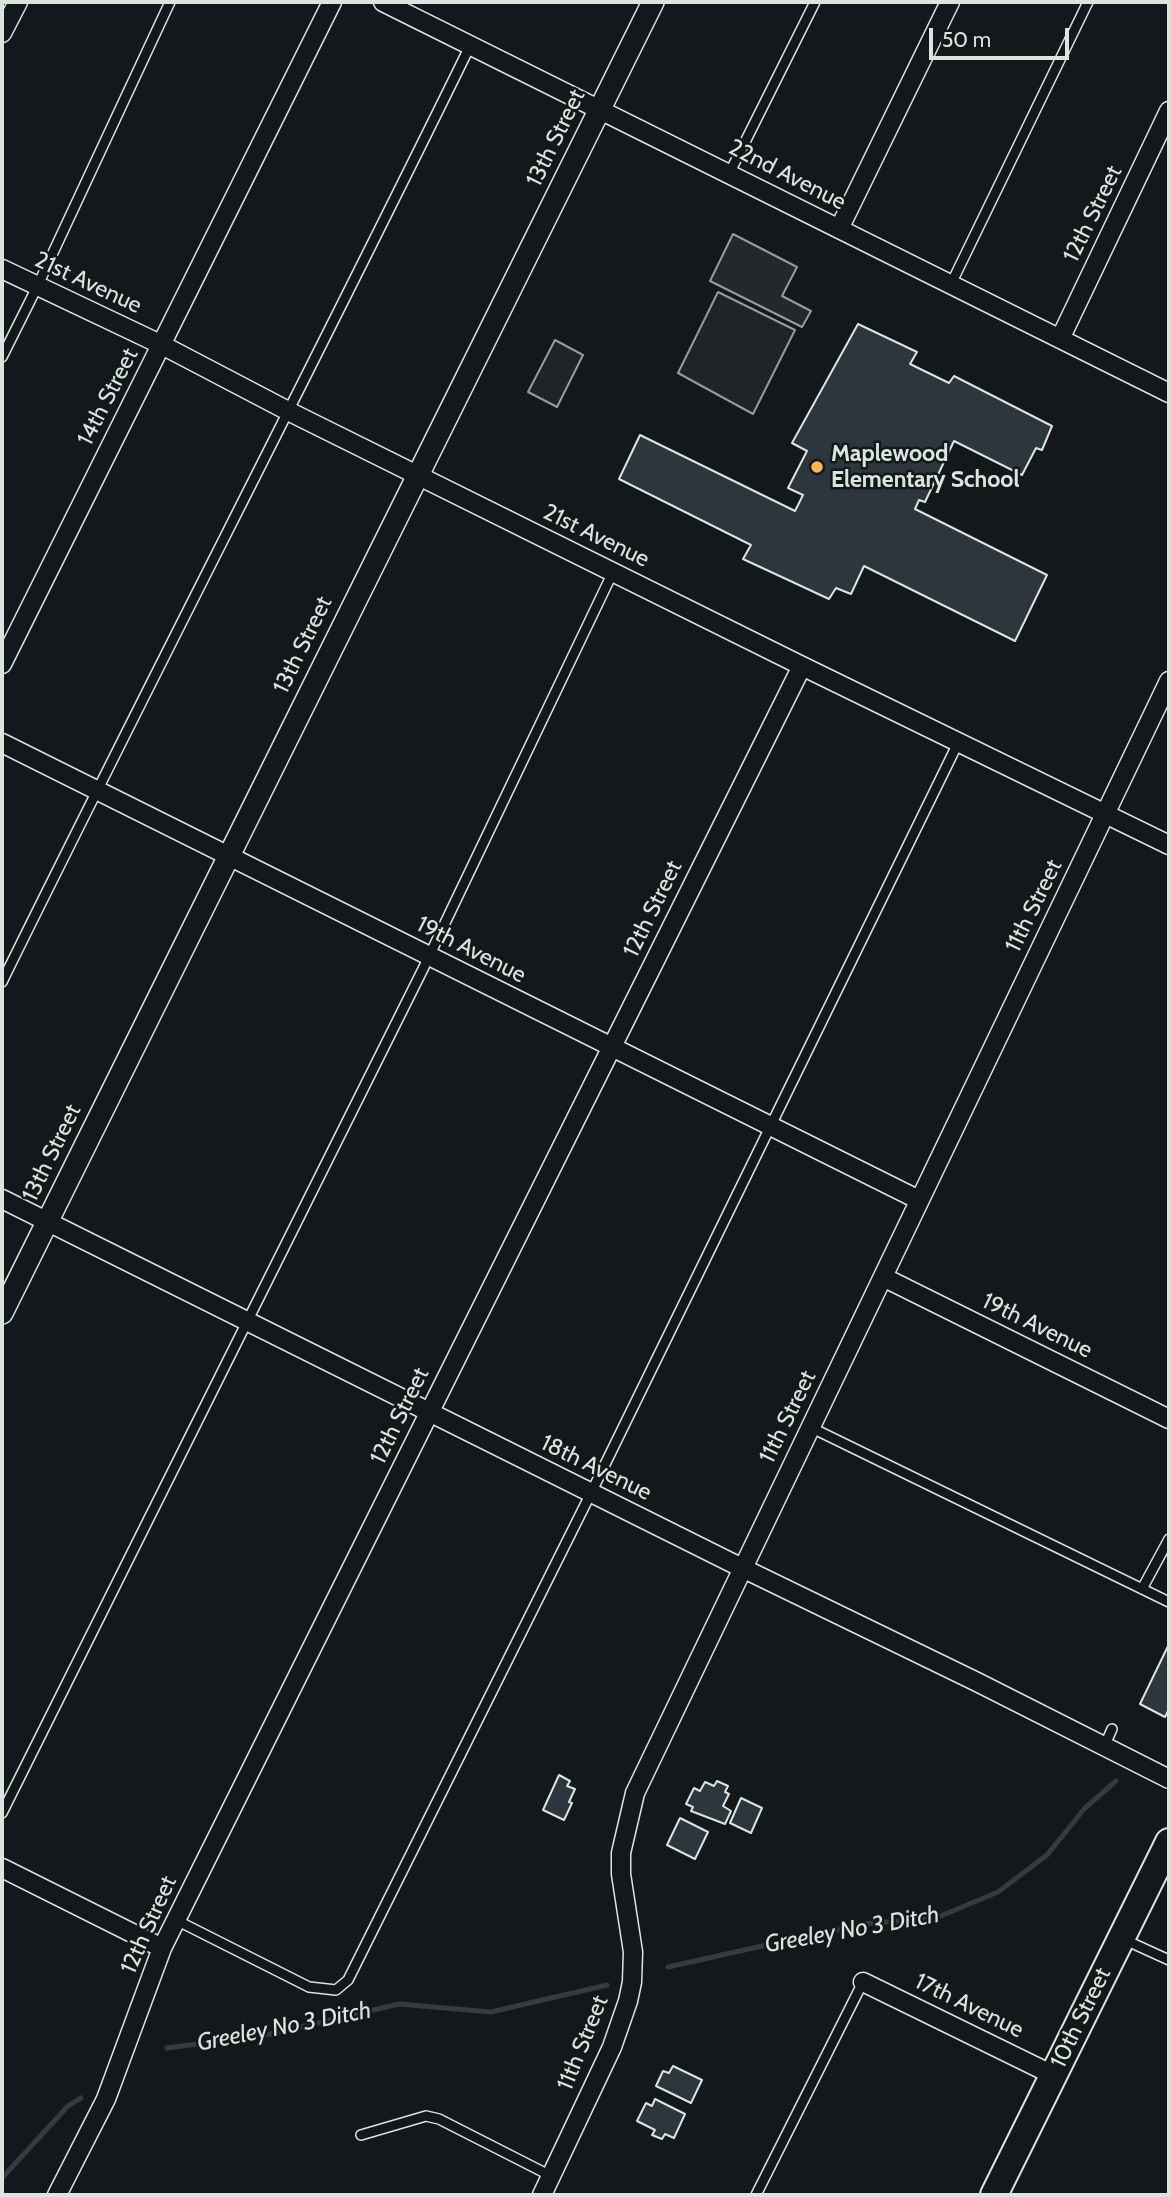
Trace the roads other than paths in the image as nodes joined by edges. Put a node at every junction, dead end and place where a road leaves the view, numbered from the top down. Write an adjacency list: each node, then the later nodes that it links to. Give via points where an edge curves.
1 (18, 2): 9 (street)
2 (170, 2): 17 (lane)
3 (332, 2): 19 (street, 14th Street)
4 (383, 2): 10 (street, 22nd Avenue)
5 (653, 2): 11 (street, 13th Street)
6 (815, 2): 13 (lane)
7 (950, 2): 14 (street)
8 (1088, 2): 16 (lane)
9 (2, 33)
10 (470, 46): 11 (street, 22nd Avenue); 22 (lane)
11 (599, 108): 13 (street, 22nd Avenue); 23 (street, 13th Street)
12 (1169, 111): 18 (street, 12th Street)
13 (729, 174): 14 (street, 22nd Avenue)
14 (839, 229): 16 (street, 22nd Avenue)
15 (2, 269): 17 (street, 21st Avenue)
16 (951, 285): 18 (street, 22nd Avenue)
17 (37, 287): 19 (street, 21st Avenue); 20 (lane)
18 (1060, 339): 21 (street, 22nd Avenue)
19 (162, 345): 22 (street, 21st Avenue); 25 (street, 14th Street)
20 (2, 357)
21 (1169, 393)
22 (290, 412): 23 (street, 21st Avenue); 30 (lane)
23 (418, 474): 24 (street, 21st Avenue); 33 (street, 13th Street)
24 (613, 572): 26 (street, 21st Avenue); 34 (lane)
25 (2, 664)
26 (802, 666): 28 (street, 21st Avenue); 36 (street, 12th Street)
27 (1169, 681): 31 (street, 11th Street)
28 (959, 741): 31 (street, 21st Avenue); 37 (lane)
29 (2, 743): 30 (street, 19th Avenue)
30 (96, 790): 33 (street, 19th Avenue); 35 (lane)
31 (1106, 813): 32 (street, 21st Avenue); 39 (street, 11th Street)
32 (1169, 845)
33 (229, 856): 34 (street, 19th Avenue); 40 (street, 13th Street)
34 (429, 956): 36 (street, 19th Avenue); 43 (lane)
35 (2, 982)
36 (612, 1048): 37 (street, 19th Avenue); 44 (street, 12th Street)
37 (772, 1127): 39 (street, 19th Avenue); 47 (lane)
38 (2, 1199): 40 (street, 18th Avenue)
39 (919, 1200): 41 (street, 11th Street)
40 (47, 1222): 42 (street, 13th Street); 43 (street, 18th Avenue)
41 (883, 1277): 45 (street, 19th Avenue); 46 (street, 11th Street)
42 (2, 1313)
43 (247, 1321): 44 (street, 18th Avenue); 55 (lane)
44 (429, 1412): 47 (street, 18th Avenue); 58 (street, 12th Street)
45 (1169, 1419)
46 (810, 1427): 49 (street, 11th Street); 50 (lane)
47 (591, 1493): 49 (street, 18th Avenue); 58 (lane, via 348,1980 336,1990 309,1987)
48 (1169, 1539): 50 (lane)
49 (742, 1568): 53 (street, 18th Avenue); 65 (street, 11th Street, via 635,1793 621,1853 633,1952 630,1992 620,2028)
50 (1142, 1589): 51 (lane)
51 (1169, 1602)
52 (1112, 1729): 53 (lane)
53 (1104, 1747): 54 (street, 18th Avenue)
54 (1169, 1779)
55 (2, 1812)
56 (1169, 1842): 59 (main road, 10th Street)
57 (2, 1868): 60 (street)
58 (176, 1920): 60 (street, 12th Street)
59 (1121, 1938): 61 (lane); 63 (main road, 10th Street)
60 (162, 1948): 66 (street, 12th Street, via 106,2099)
61 (1169, 1960)
62 (863, 1982): 63 (street, 17th Avenue); 68 (lane)
63 (1053, 2075): 69 (main road, 10th Street)
64 (361, 2135): 65 (lane, via 426,2116)
65 (551, 2176): 67 (street, 11th Street)
66 (57, 2195)
67 (542, 2195)
68 (756, 2195)
69 (994, 2195)

